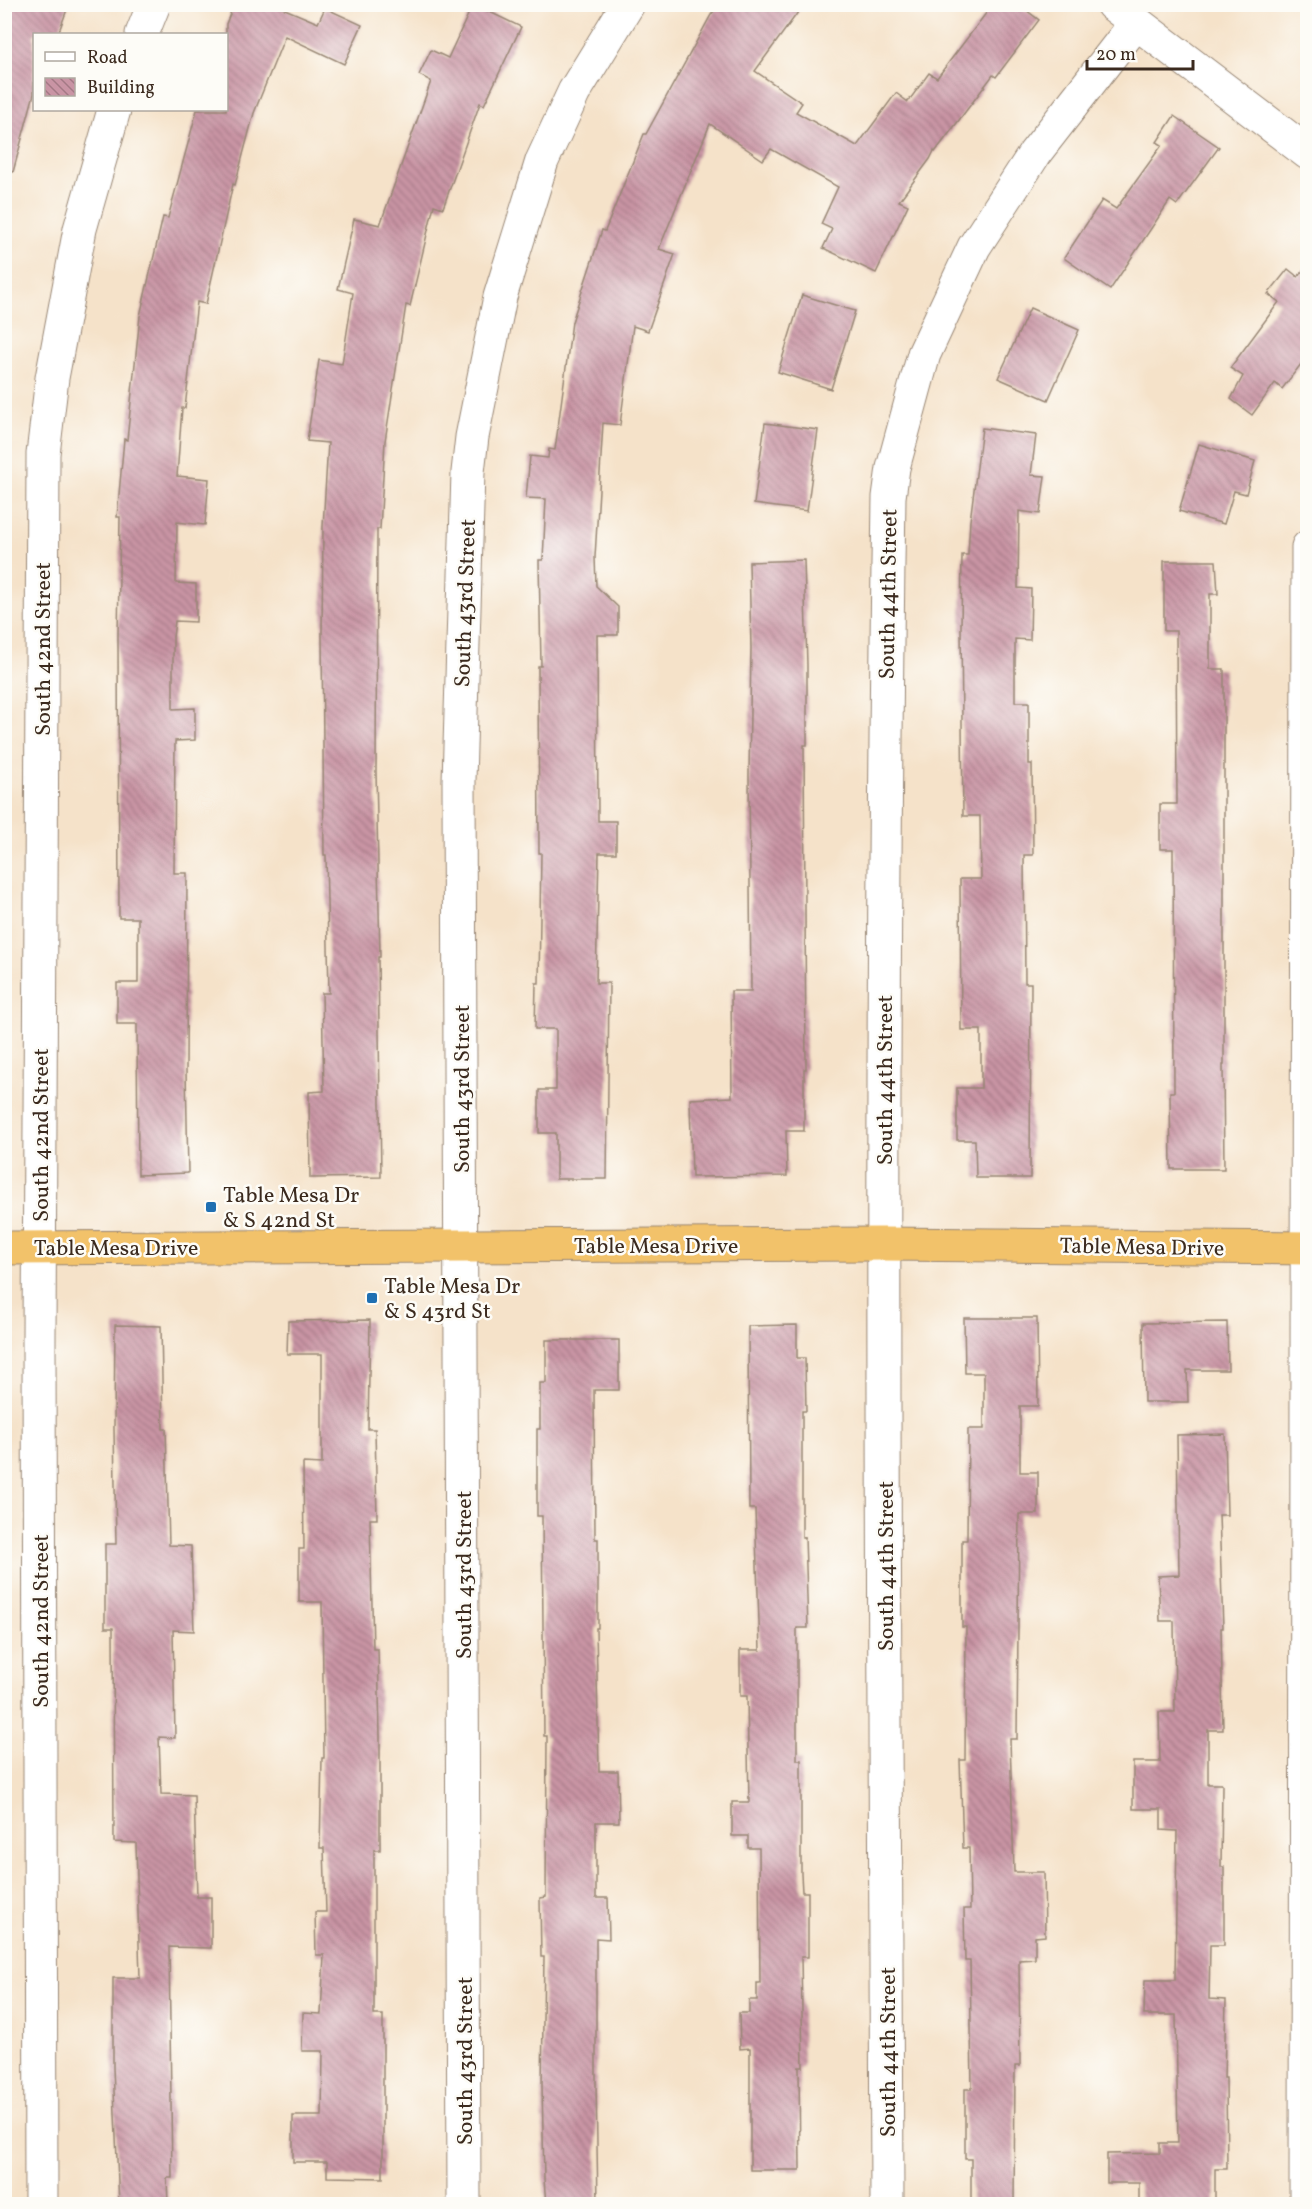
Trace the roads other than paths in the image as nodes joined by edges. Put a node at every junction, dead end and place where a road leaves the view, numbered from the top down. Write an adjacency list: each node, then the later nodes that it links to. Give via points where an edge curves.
1 (154, 4): 4 (street)
2 (628, 4): 9 (street, South 43rd Street, via 574,92 542,161 500,297 472,437 459,781)
3 (1124, 14): 6 (street); 8 (street, South 44th Street, via 974,247 924,354 893,468 889,497 885,760)
4 (142, 33)
5 (114, 111): 10 (street, South 42nd Street, via 80,229 52,378 43,454)
6 (1308, 153)
7 (1308, 548): 12 (street)
8 (884, 1244): 9 (highway, Table Mesa Drive); 12 (highway, Table Mesa Drive); 15 (street, South 44th Street)
9 (461, 1246): 10 (highway, Table Mesa Drive); 14 (street, South 43rd Street)
10 (40, 1247): 11 (highway, Table Mesa Drive); 13 (street, South 42nd Street)
11 (4, 1248)
12 (1307, 1248): 16 (street)
13 (41, 2205)
14 (464, 2205)
15 (887, 2205)
16 (1306, 2205)

